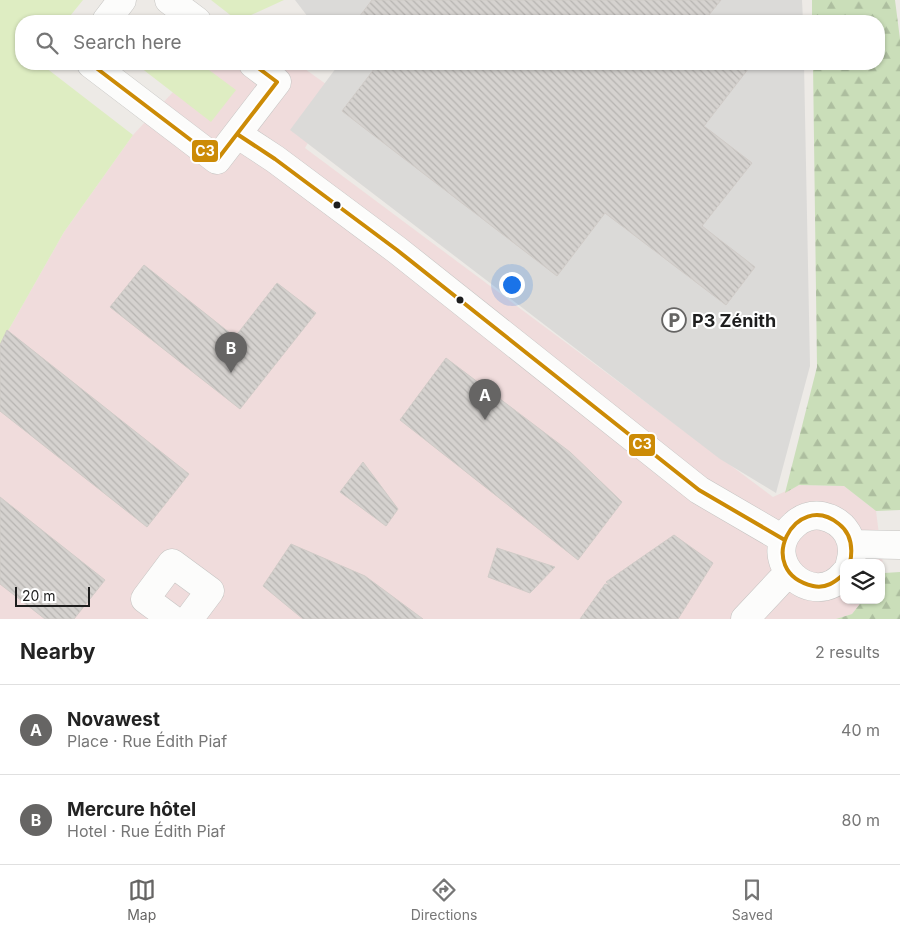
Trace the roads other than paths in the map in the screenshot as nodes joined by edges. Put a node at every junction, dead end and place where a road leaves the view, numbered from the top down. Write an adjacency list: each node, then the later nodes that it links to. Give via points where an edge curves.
1 (169, 0): 2 (street)
2 (189, 15)
3 (99, 70): 5 (street, via 217,160)
4 (261, 70): 5 (street, via 277,82)
5 (237, 134): 6 (street, via 397,250 698,490)
6 (783, 539): 8 (street, via 797,522 807,517 830,518 848,533); 9 (street, via 781,551)
7 (900, 545): 8 (street)
8 (851, 553)
9 (788, 573): 10 (street, via 808,586 832,584); 11 (street)
10 (840, 577)
11 (745, 619)

